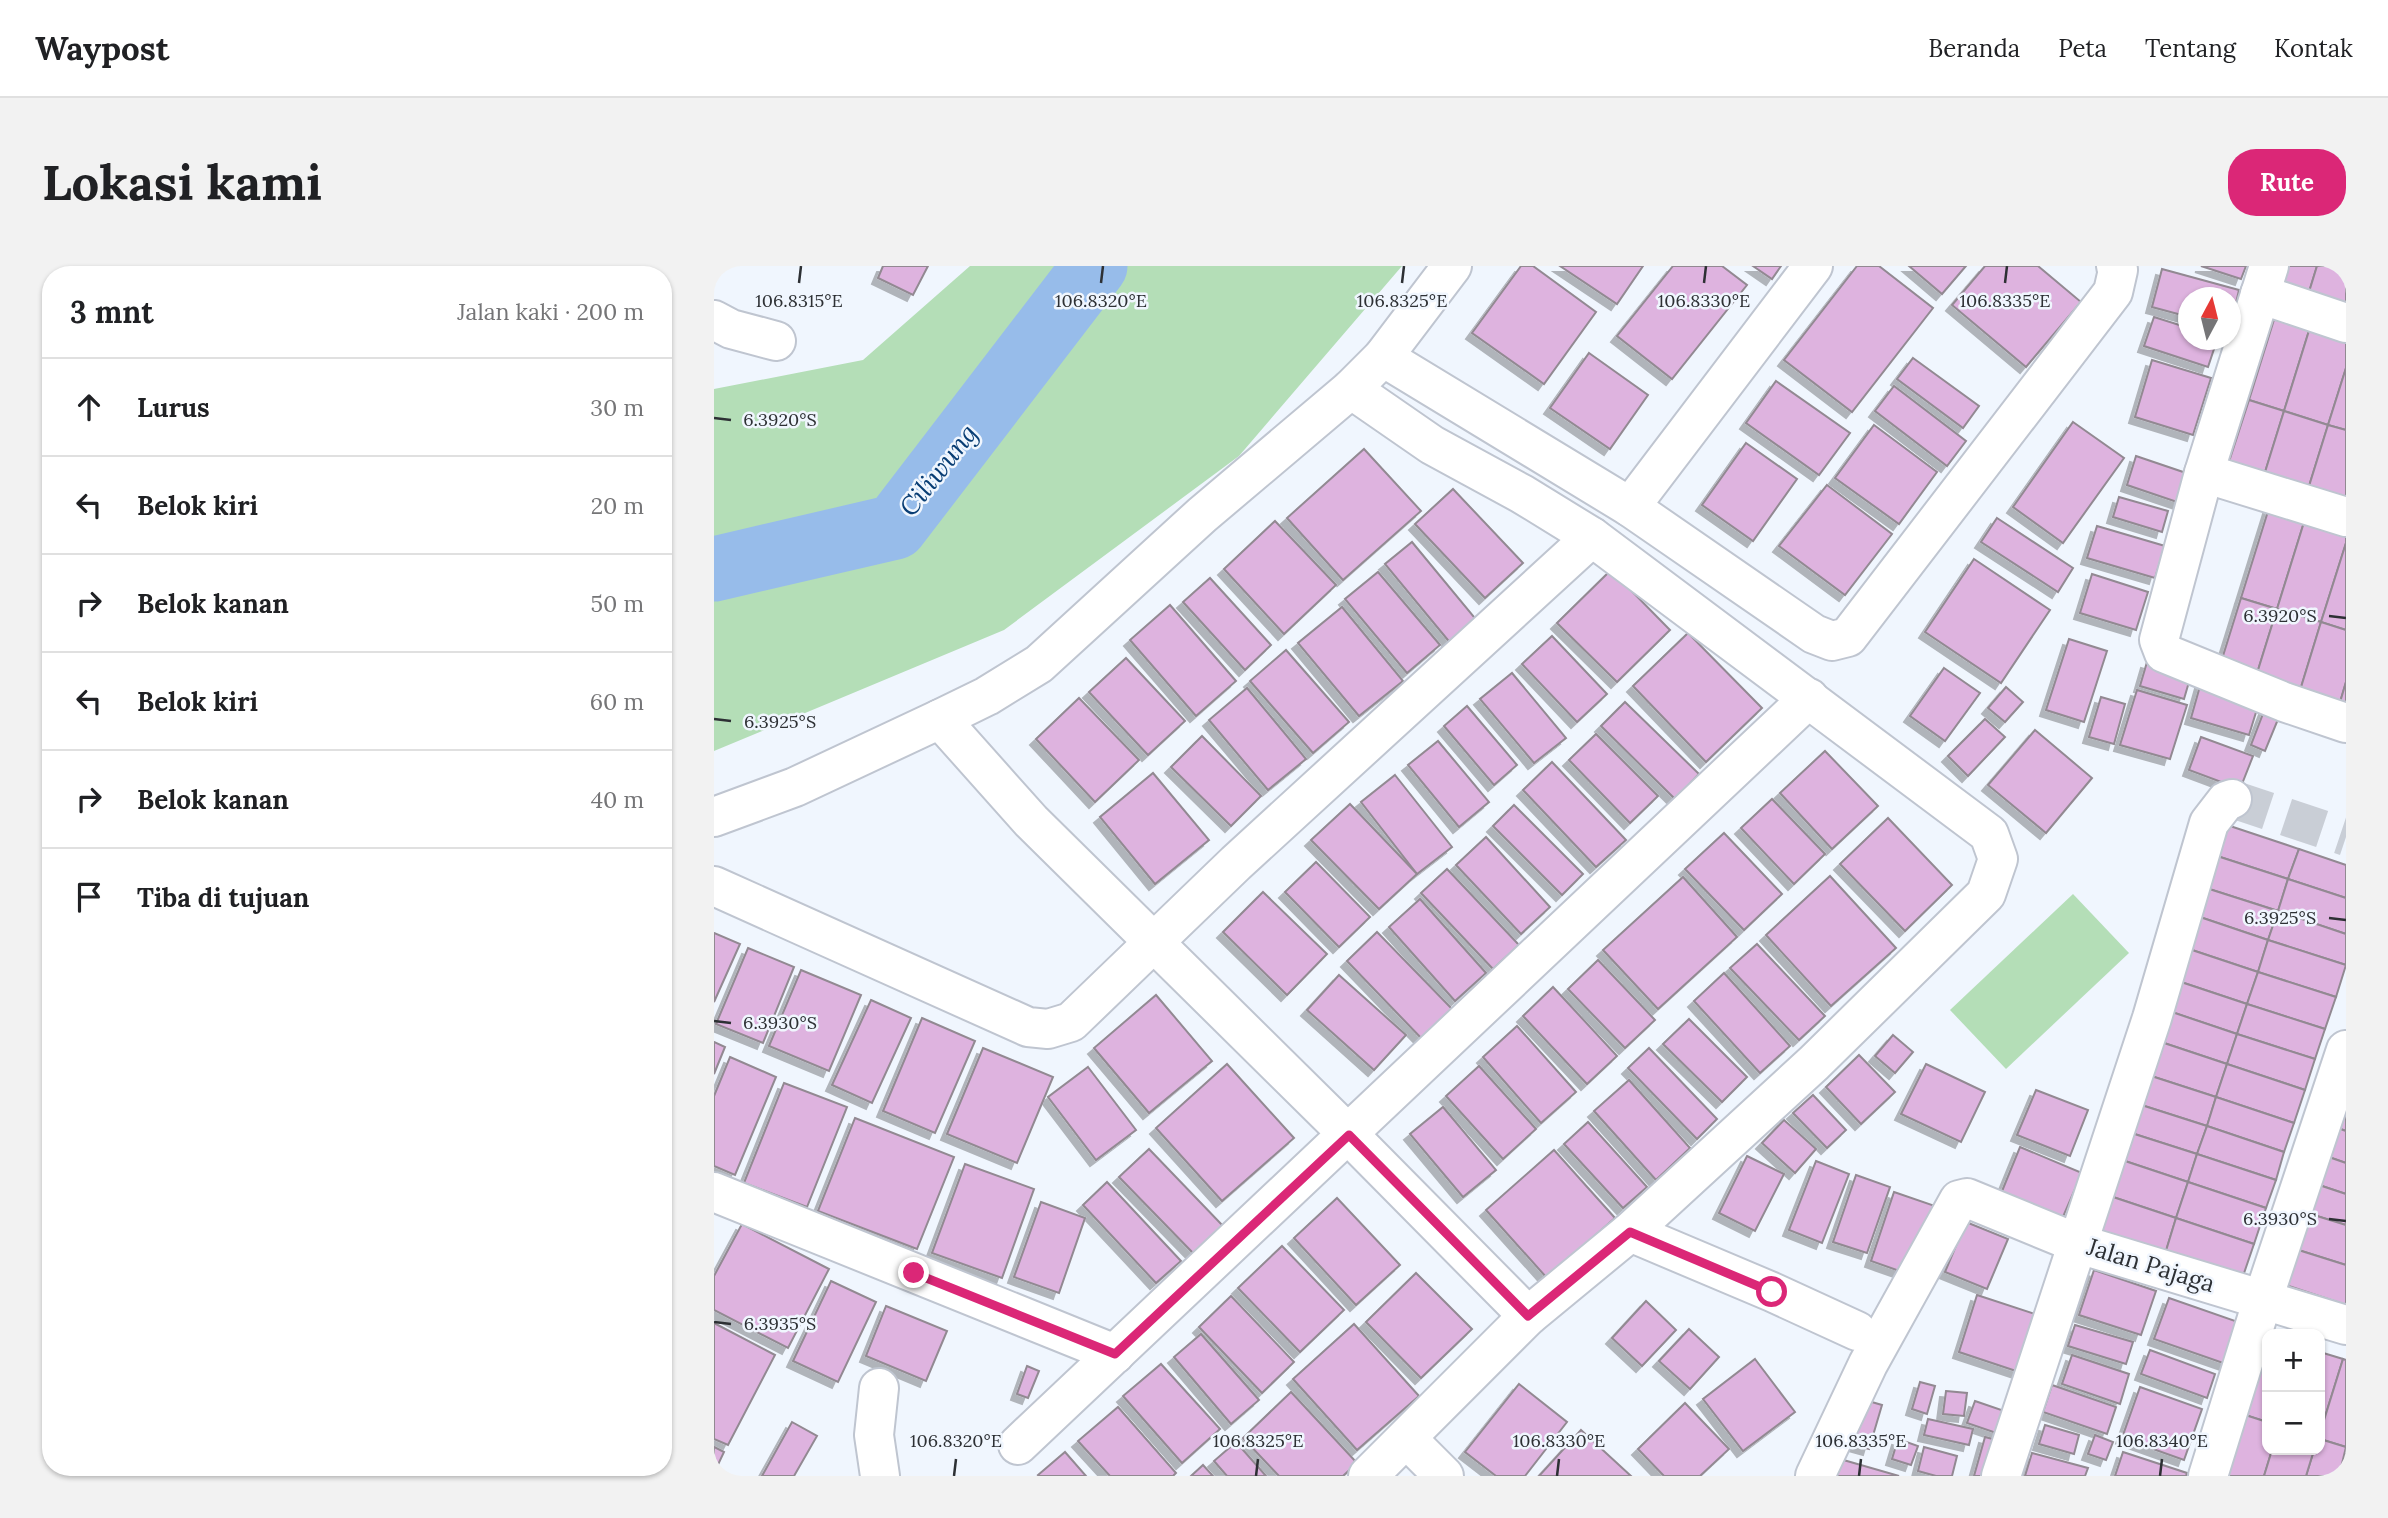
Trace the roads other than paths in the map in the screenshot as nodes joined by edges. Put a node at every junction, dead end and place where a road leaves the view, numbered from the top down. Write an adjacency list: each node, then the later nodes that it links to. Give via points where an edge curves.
1 (1452, 266): 8 (street)
2 (1813, 266): 11 (street)
3 (2116, 266): 11 (street, via 2113,292 1848,637 1832,641 1814,634)
4 (2265, 280): 6 (street); 10 (street)
5 (714, 320): 7 (street)
6 (2346, 323)
7 (776, 341)
8 (1383, 357): 9 (street); 11 (street)
9 (1351, 389): 13 (street, via 1432,444); 15 (street, via 1202,515 1039,664)
10 (2204, 473): 12 (street); 16 (street, via 2159,640 2164,653)
11 (1630, 507)
12 (2346, 517)
13 (1592, 537): 14 (street); 20 (street)
14 (1810, 698): 22 (street); 24 (street, via 1989,834 1998,859 1986,894 1814,1063)
15 (940, 719): 18 (street, via 795,787); 20 (street, via 1031,821)
16 (2346, 723)
17 (2232, 799): 25 (street, via 2209,823)
18 (714, 817)
19 (714, 886): 20 (street, via 1028,1027 1048,1029 1071,1022)
20 (1153, 942): 22 (street)
21 (2346, 1050): 26 (street)
22 (1349, 1135): 27 (street); 30 (street)
23 (714, 1192): 30 (street)
24 (1630, 1232): 27 (street); 29 (street)
25 (2079, 1244): 26 (street, Jalan Pajaga); 37 (street, Jalan Pajaga, via 1967,1198 1959,1200 1868,1364); 38 (street)
26 (2263, 1300): 28 (street, Jalan Pajaga); 39 (street)
27 (1528, 1316): 32 (street)
28 (2346, 1325)
29 (1857, 1331)
30 (1115, 1354): 33 (street)
31 (879, 1388): 34 (street, via 874,1434)
32 (1407, 1439): 35 (street); 36 (street)
33 (1018, 1445)
34 (880, 1476)
35 (1367, 1476)
36 (1444, 1476)
37 (1815, 1476)
38 (2001, 1476)
39 (2208, 1476)

